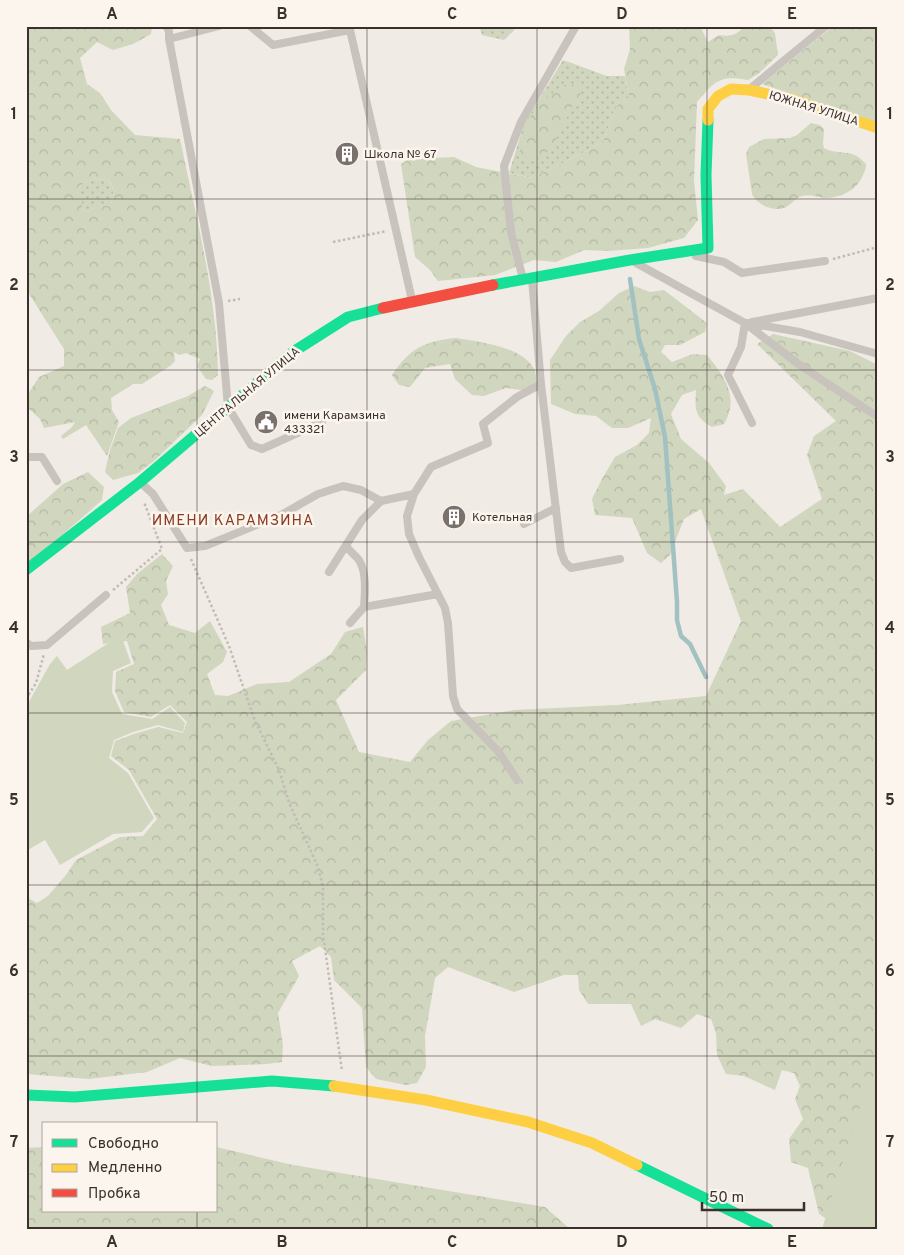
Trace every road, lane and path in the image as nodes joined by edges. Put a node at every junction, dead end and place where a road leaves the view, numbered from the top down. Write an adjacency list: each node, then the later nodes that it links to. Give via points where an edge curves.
1 (166, 26): 7 (lane)
2 (219, 26): 7 (lane)
3 (250, 26): 6 (lane, via 273,44)
4 (576, 26): 16 (lane, via 521,122 504,166 511,232)
5 (826, 26): 8 (lane)
6 (350, 28): 10 (lane)
7 (168, 39): 22 (lane, via 219,303)
8 (749, 90): 9 (street, ЮЖНАЯ УЛИЦА, via 791,99); 13 (street, ЮЖНАЯ УЛИЦА, via 724,92 708,108 708,248)
9 (878, 128)
10 (396, 229): 11 (path); 18 (lane)
11 (334, 242)
12 (878, 247): 15 (path)
13 (680, 253): 14 (street, ЦЕНТРАЛЬНАЯ УЛИЦА); 15 (lane, via 724,262 742,273)
14 (630, 260): 16 (street, ЦЕНТРАЛЬНАЯ УЛИЦА); 19 (lane)
15 (826, 261)
16 (527, 278): 18 (street, ЦЕНТРАЛЬНАЯ УЛИЦА); 21 (lane)
17 (878, 298): 19 (lane)
18 (412, 301): 22 (street, ЦЕНТРАЛЬНАЯ УЛИЦА, via 348,318 294,352)
19 (745, 323): 20 (lane, via 800,332); 23 (lane, via 801,366); 25 (lane, via 741,347 728,375)
20 (878, 354)
21 (541, 384): 29 (lane, via 517,397 483,424 488,443 431,467); 31 (lane)
22 (228, 407): 24 (lane, via 251,445 262,449); 28 (street, ЦЕНТРАЛЬНАЯ УЛИЦА)
23 (878, 417)
24 (322, 422)
25 (752, 423)
26 (26, 457): 27 (lane, via 42,457)
27 (57, 482)
28 (140, 488): 34 (lane, via 153,494); 36 (street, ЦЕНТРАЛЬНАЯ УЛИЦА); 39 (path, via 162,549)
29 (414, 494): 30 (lane); 38 (lane, via 407,516 410,534)
30 (381, 501): 33 (lane, via 362,520); 34 (lane, via 361,490 343,486 318,494 280,515 205,546)
31 (556, 508): 32 (lane); 35 (lane, via 561,552 571,568)
32 (524, 524)
33 (346, 545): 37 (lane); 40 (lane, via 362,567)
34 (187, 548): 46 (path, via 229,646 255,721 318,867 323,887 324,943)
35 (620, 559)
36 (26, 570)
37 (329, 572)
38 (438, 594): 40 (lane); 45 (lane, via 448,623 453,696 457,709 498,750)
39 (106, 595): 43 (lane)
40 (364, 607): 41 (lane)
41 (350, 623)
42 (26, 642): 43 (lane, via 31,646)
43 (47, 646): 44 (path, via 36,683)
44 (26, 699)
45 (516, 780)
46 (342, 1077)
47 (26, 1095): 48 (street, via 75,1097 272,1081 344,1087 426,1100 528,1122 592,1143)
48 (768, 1229)

